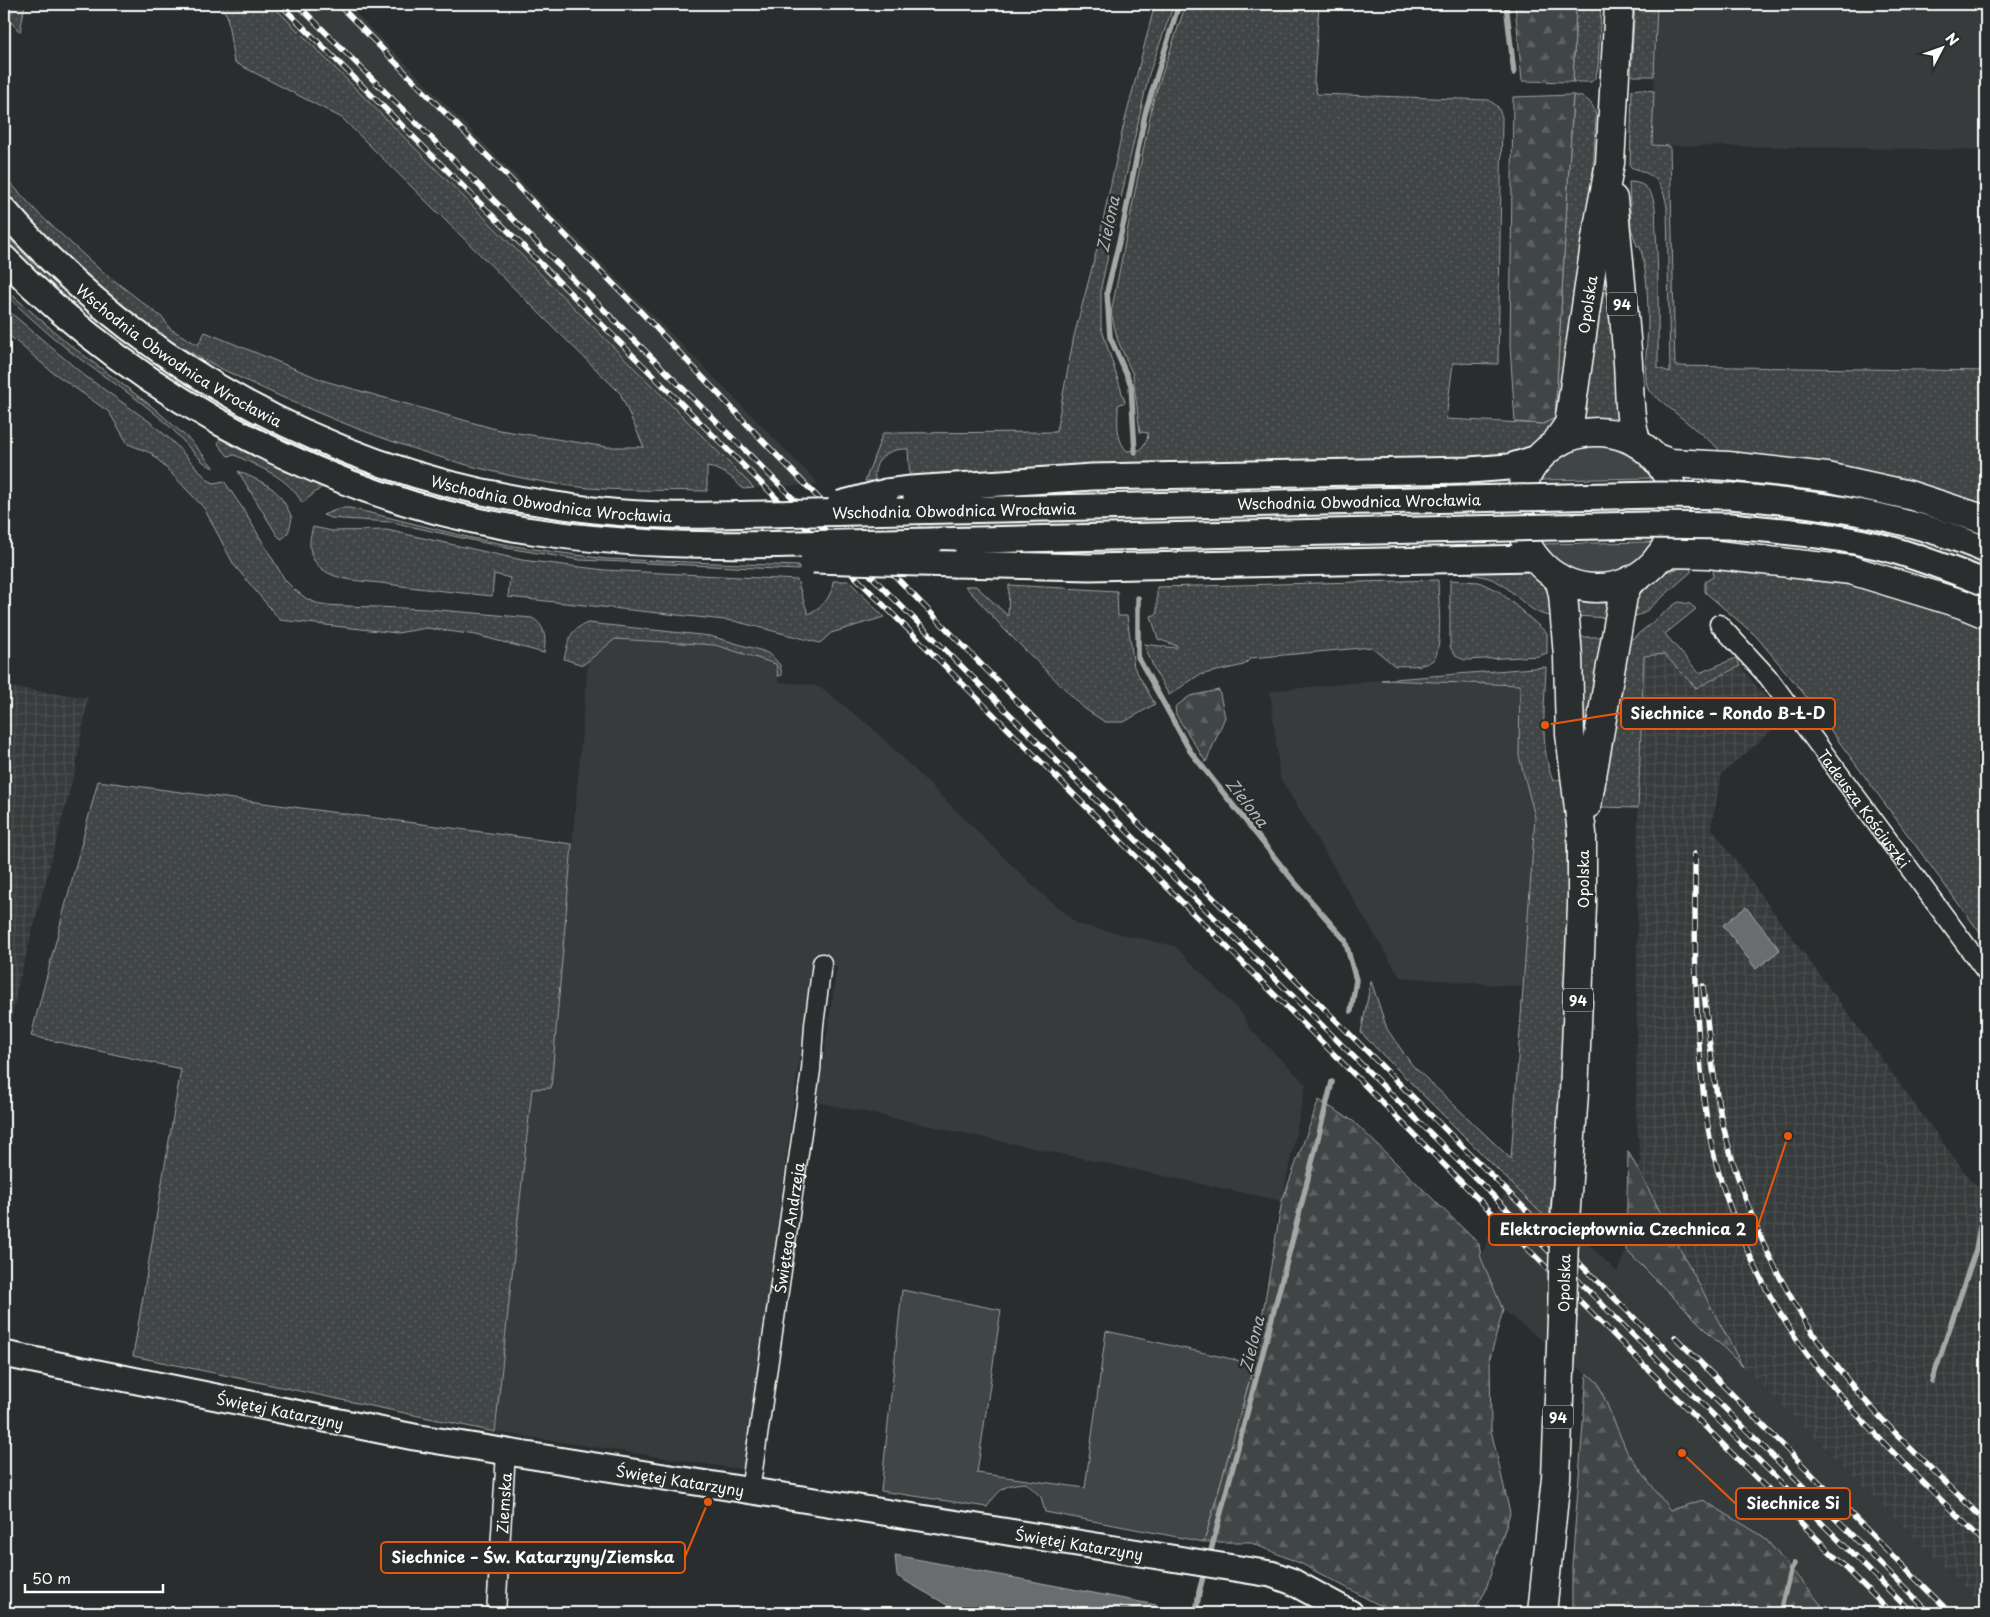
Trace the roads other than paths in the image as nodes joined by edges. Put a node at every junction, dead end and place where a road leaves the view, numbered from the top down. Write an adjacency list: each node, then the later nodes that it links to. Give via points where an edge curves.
1 (1619, 4): 2 (main road, Opolska / 94)
2 (1610, 163): 5 (main road, Opolska / 94, via 1629,400 1633,430); 6 (main road, Opolska / 94, via 1570,424)
3 (4, 210): 7 (main road, Wschodnia Obwodnica Wrocławia, bridge, via 46,256 93,299 191,371 254,408 358,454 423,477 534,502 664,515)
4 (4, 258): 10 (main road, Wschodnia Obwodnica Wrocławia, via 86,331 185,402 281,454 380,494 444,513 538,532 651,544 730,544 783,556)
5 (1646, 450): 6 (main road, via 1611,433 1582,433); 8 (main road, via 1670,463 1827,477 1908,495); 11 (main road, 94, via 1668,480 1675,506 1674,524)
6 (1547, 451): 7 (main road, bridge, via 1509,467 1469,470 1092,477 912,489 886,492); 12 (main road, 94, via 1528,473 1521,490 1519,508 1526,543)
7 (808, 514): 9 (main road, Wschodnia Obwodnica Wrocławia, bridge, via 1634,495 1731,496 1865,513 1913,524)
8 (1986, 520)
9 (1986, 550)
10 (805, 552): 12 (main road, bridge, via 955,564 1090,567); 15 (main road, Wschodnia Obwodnica Wrocławia, bridge, via 932,540 1730,526 1796,532 1891,549)
11 (1659, 557): 14 (main road, 94, via 1646,571); 16 (main road, via 1673,553 1708,554 1852,570)
12 (1536, 558): 13 (main road, 94)
13 (1559, 578): 14 (main road, 94, via 1582,586 1606,587); 18 (main road, Opolska / 94, via 1568,658 1570,734)
14 (1629, 581): 18 (main road, Opolska / 94, via 1623,596)
15 (1986, 583)
16 (1986, 614)
17 (1719, 624): 20 (street, Tadeusza Kościuszki, via 1768,677)
18 (1582, 833): 26 (main road, Opolska / 94, bridge, via 1582,907 1564,1236 1556,1478)
19 (822, 963): 23 (street, Świętego Andrzeja, via 810,1070)
20 (1986, 972)
21 (4, 1354): 22 (main road, Świętej Katarzyny, via 414,1437)
22 (506, 1452): 23 (main road, Świętej Katarzyny); 24 (street, Ziemska)
23 (750, 1491): 25 (main road, Świętej Katarzyny, via 1271,1574 1291,1581)
24 (496, 1613)
25 (1350, 1613)
26 (1542, 1613)

